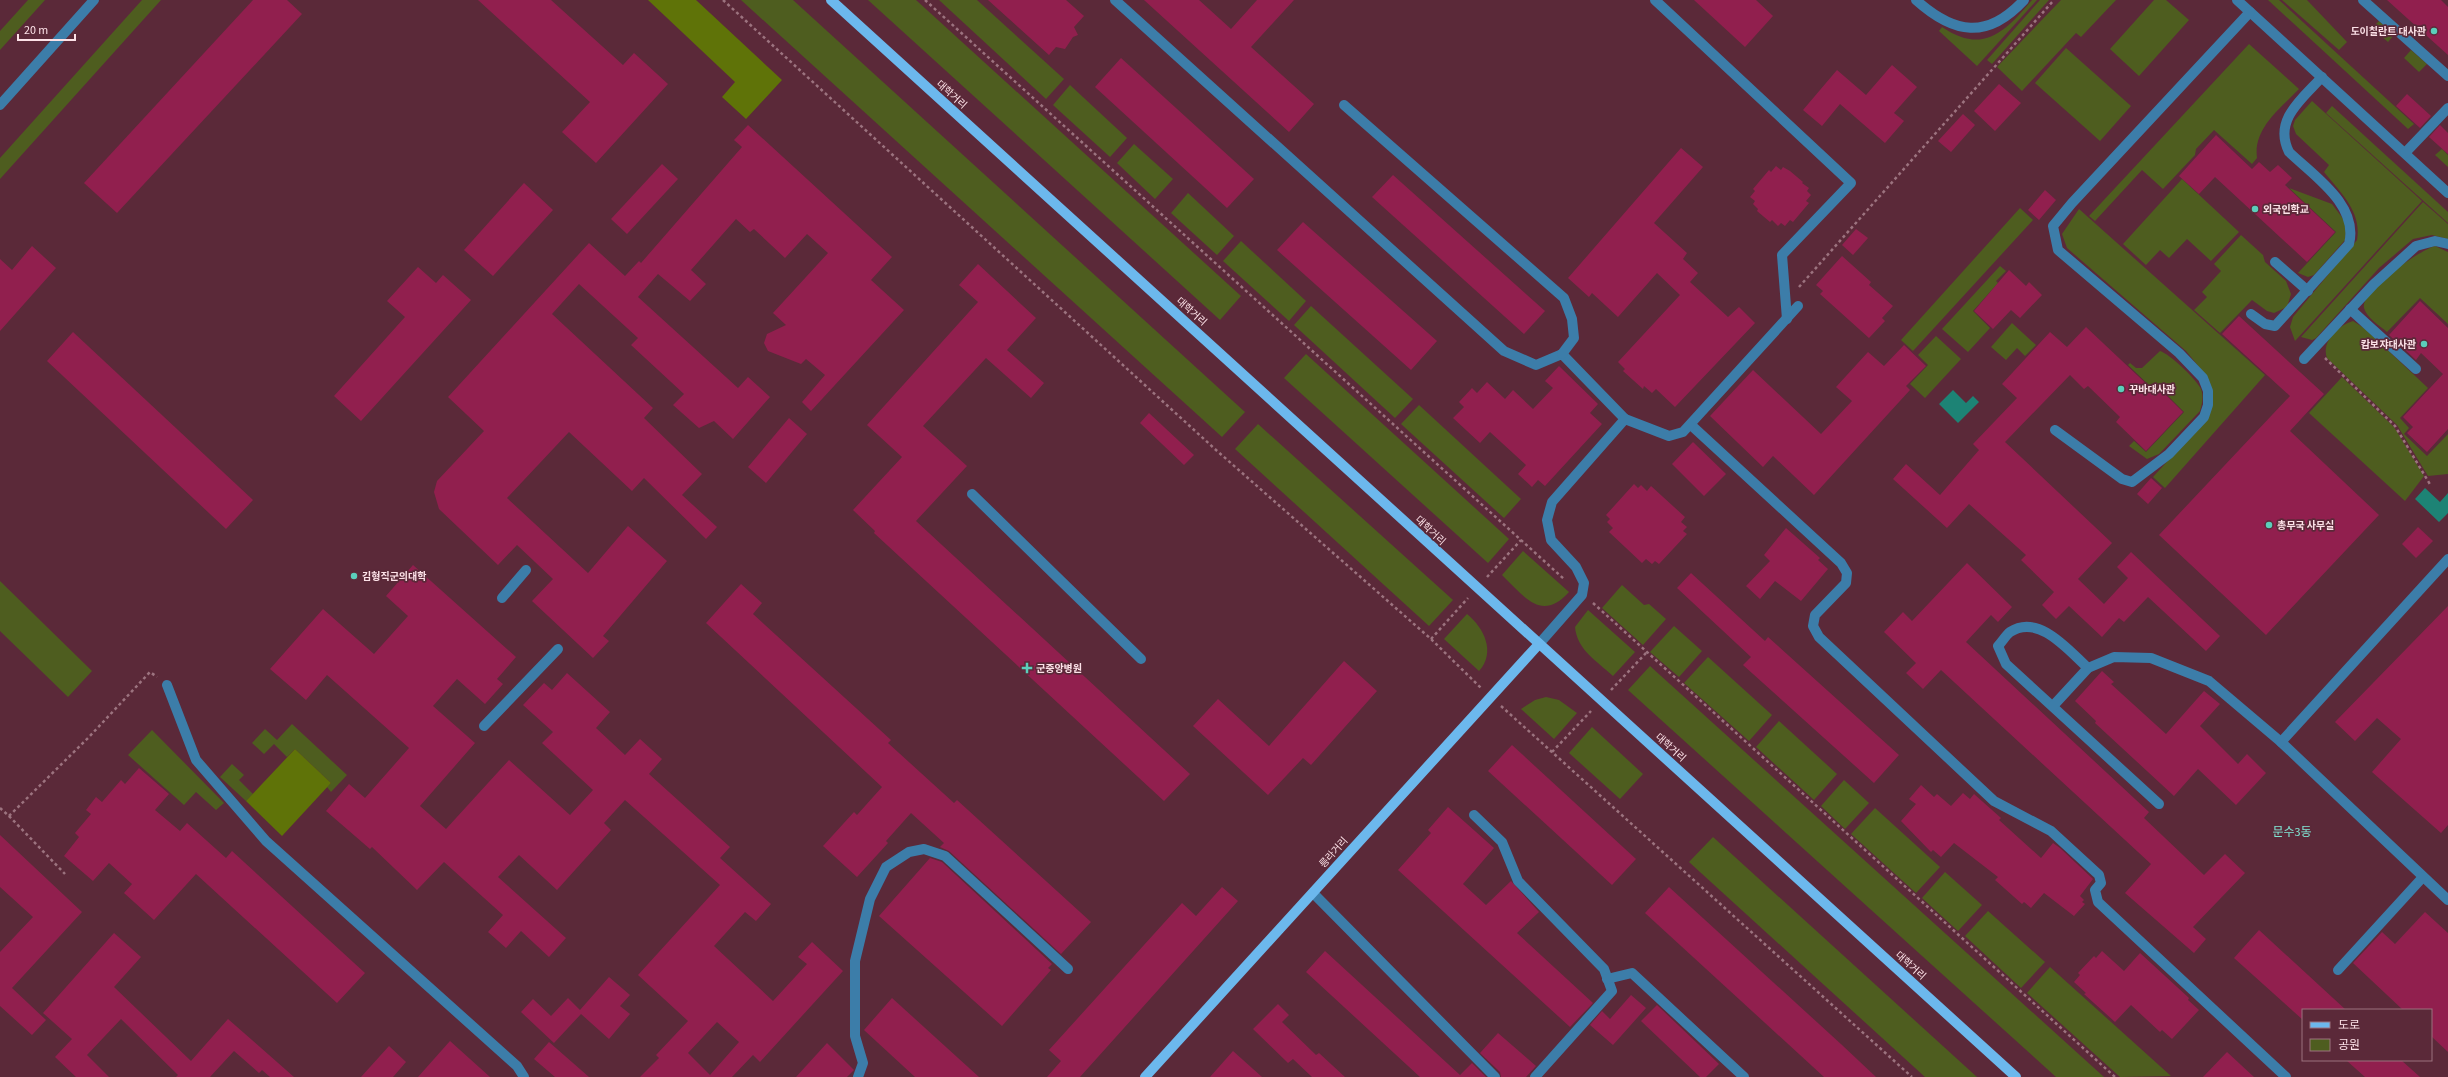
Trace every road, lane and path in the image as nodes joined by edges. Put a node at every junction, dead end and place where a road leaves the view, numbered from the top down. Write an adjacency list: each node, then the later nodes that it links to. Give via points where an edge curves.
1 (94, 0): 15 (street)
2 (724, 0): 45 (path, via 1216,450 1431,639)
3 (831, 0): 40 (main road, 대학거리)
4 (925, 0): 38 (path)
5 (1115, 0): 28 (street, via 1504,351 1536,365)
6 (1655, 0): 26 (street, via 1851,183 1782,256)
7 (1916, 0): 8 (street, via 1933,15 1966,29 1982,28 1994,23)
8 (2024, 0)
9 (2054, 0): 23 (path, via 1799,287)
10 (2237, 0): 12 (street)
11 (2364, 0): 13 (street)
12 (2250, 12): 14 (street); 33 (street, via 2053,226 2058,250 2179,353 2202,378 2208,391 2208,405 2204,417 2169,454 2132,482 2122,479)
13 (2448, 76)
14 (2322, 78): 18 (street); 22 (street, via 2287,117 2283,131 2284,142 2289,152 2338,199 2347,212 2352,230 2349,244)
15 (0, 105)
16 (1344, 105): 28 (street, via 1564,298 1572,318 1574,338)
17 (2448, 108): 18 (street)
18 (2405, 153): 19 (street)
19 (2448, 193)
20 (2448, 244): 24 (street, via 2435,240 2416,246)
21 (2275, 262): 22 (street)
22 (2308, 291): 25 (street, via 2275,326 2265,324)
23 (1798, 306): 26 (street)
24 (2350, 309): 27 (street); 30 (street)
25 (2251, 314)
26 (1787, 319): 32 (street)
27 (2314, 348): 29 (street); 34 (path, via 2395,426)
28 (1562, 354): 31 (street)
29 (2304, 359)
30 (2416, 369)
31 (1625, 419): 32 (street, via 1669,436 1683,432); 38 (street, via 1552,502 1547,520 1551,540 1576,567 1584,582)
32 (1691, 425): 69 (street, via 1841,563 1847,573 1846,583 1815,615 1813,626 1819,637 1994,801 2051,831 2098,875 2101,883 2095,890 2098,902)
33 (2055, 430)
34 (2431, 486)
35 (972, 494): 42 (street)
36 (2448, 559): 48 (street)
37 (526, 570): 39 (street)
38 (1582, 595): 40 (street); 68 (path)
39 (502, 598)
40 (1538, 644): 45 (main road, 릉라거리); 67 (main road, 대학거리)
41 (558, 649): 47 (street)
42 (1141, 659)
43 (2088, 668): 46 (street); 46 (street, via 2048,632 2026,626 2010,632 1998,646 2006,664); 48 (street, via 2114,657 2151,658 2209,681)
44 (167, 685): 52 (path, via 150,672); 60 (street, via 196,760 266,841 517,1066)
45 (1490, 697): 55 (main road, 릉라거리); 66 (path)
46 (2053, 706): 49 (street)
47 (484, 726)
48 (2281, 742): 54 (street)
49 (2159, 804)
50 (0, 808): 52 (path)
51 (1474, 815): 59 (street, via 1502,842 1518,880 1587,950 1604,969)
52 (9, 816): 53 (path)
53 (65, 874)
54 (2423, 877): 56 (street); 58 (street)
55 (1313, 893): 62 (main road, 릉라거리); 63 (street)
56 (2447, 898)
57 (1068, 969): 61 (street, via 945,856 924,849 909,852 886,867 870,898 855,961 855,1036 863,1063)
58 (2338, 970)
59 (1608, 979): 64 (street, via 1612,991); 65 (street, via 1632,974)
60 (524, 1077)
61 (858, 1077)
62 (1145, 1077)
63 (1494, 1077)
64 (1535, 1077)
65 (1744, 1077)
66 (1912, 1077)
67 (2016, 1077)
68 (2115, 1077)
69 (2286, 1077)

